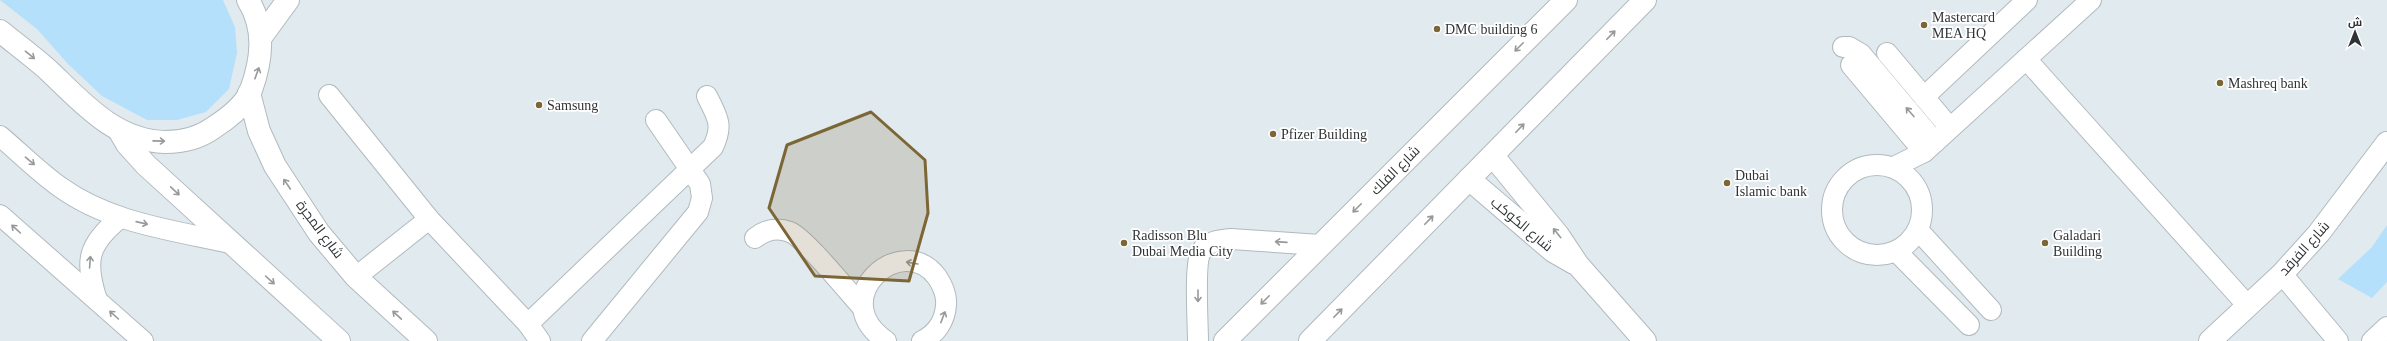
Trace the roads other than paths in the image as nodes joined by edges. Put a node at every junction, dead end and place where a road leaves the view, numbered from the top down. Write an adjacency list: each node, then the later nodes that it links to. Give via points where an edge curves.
1 (248, 0): 8 (street, via 253,8)
2 (288, 0): 8 (street)
3 (1566, 0): 33 (street, شارع الفلك, one-way to 33)
4 (1645, 0): 22 (street, one-way to 4)
5 (2027, 0): 15 (lane)
6 (2091, 0): 11 (lane)
7 (0, 31): 18 (street, one-way to 18, via 40,63 96,115)
8 (261, 37): 12 (street, one-way to 8, via 259,66)
9 (1888, 53): 15 (lane)
10 (1847, 56): 21 (lane)
11 (2026, 59): 17 (lane); 39 (lane)
12 (249, 93): 18 (street, one-way to 12, via 148,141 178,142 206,133 230,117); 37 (street, شارع المجرة, one-way to 12, via 319,233 275,166 259,131)
13 (329, 95): 29 (lane)
14 (707, 96): 24 (lane, via 719,120 719,134 714,147)
15 (1924, 98): 17 (lane)
16 (656, 120): 24 (lane)
17 (1950, 128): 21 (lane)
18 (120, 132): 32 (street, one-way to 32, via 136,155)
19 (0, 136): 28 (lane, one-way to 28, via 60,187)
20 (2387, 143): 36 (street, شارع الفرقد, via 2319,233)
21 (1930, 147): 23 (lane); 26 (lane)
22 (1493, 156): 25 (street); 35 (street, شارع الكوكب, one-way to 22, via 1558,235)
23 (1894, 168): 26 (lane, via 1907,175); 34 (lane, via 1880,164 1865,166 1851,172 1840,183 1831,211 1838,232 1853,248 1867,254 1882,255)
24 (690, 170): 42 (lane); 50 (lane, via 700,184 702,198 698,212)
25 (1469, 179): 35 (street, شارع الكوكب, via 1553,251); 54 (street, one-way to 25)
26 (1917, 187): 30 (lane, via 1922,201 1922,216)
27 (0, 215): 38 (lane, one-way to 27)
28 (120, 218): 32 (lane, one-way to 32); 38 (lane, one-way to 28, via 89,277 91,254 102,232)
29 (429, 219): 37 (lane); 42 (lane)
30 (1918, 230): 34 (lane, via 1909,242); 41 (lane)
31 (755, 238): 40 (lane, via 771,230 780,229 797,235)
32 (230, 243): 47 (street, one-way to 47)
33 (1320, 245): 52 (lane, one-way to 52, via 1231,239 1217,240 1205,247 1200,253 1198,273); 53 (street, شارع الفلك, one-way to 53)
34 (1896, 251): 43 (lane)
35 (1578, 265): 55 (street, شارع الكوكب)
36 (2282, 274): 39 (street, شارع الفرقد); 57 (lane)
37 (356, 277): 48 (street, شارع المجرة, one-way to 37)
38 (97, 300): 46 (lane, one-way to 38)
39 (2248, 306): 56 (street, شارع الفرقد)
40 (863, 308): 45 (lane, one-way to 40, via 940,327 946,313 946,299 942,285 934,274 922,265 908,262 893,263 880,270 870,280 864,294); 51 (lane, via 867,322 876,334)
41 (1990, 310)
42 (528, 324): 49 (lane)
43 (1969, 326)
44 (2387, 327): 58 (lane)
45 (928, 340)
46 (143, 341)
47 (339, 341)
48 (426, 341)
49 (540, 341)
50 (592, 341)
51 (886, 341)
52 (1198, 341)
53 (1225, 341)
54 (1310, 341)
55 (1645, 341)
56 (2210, 341)
57 (2338, 341)
58 (2372, 341)

